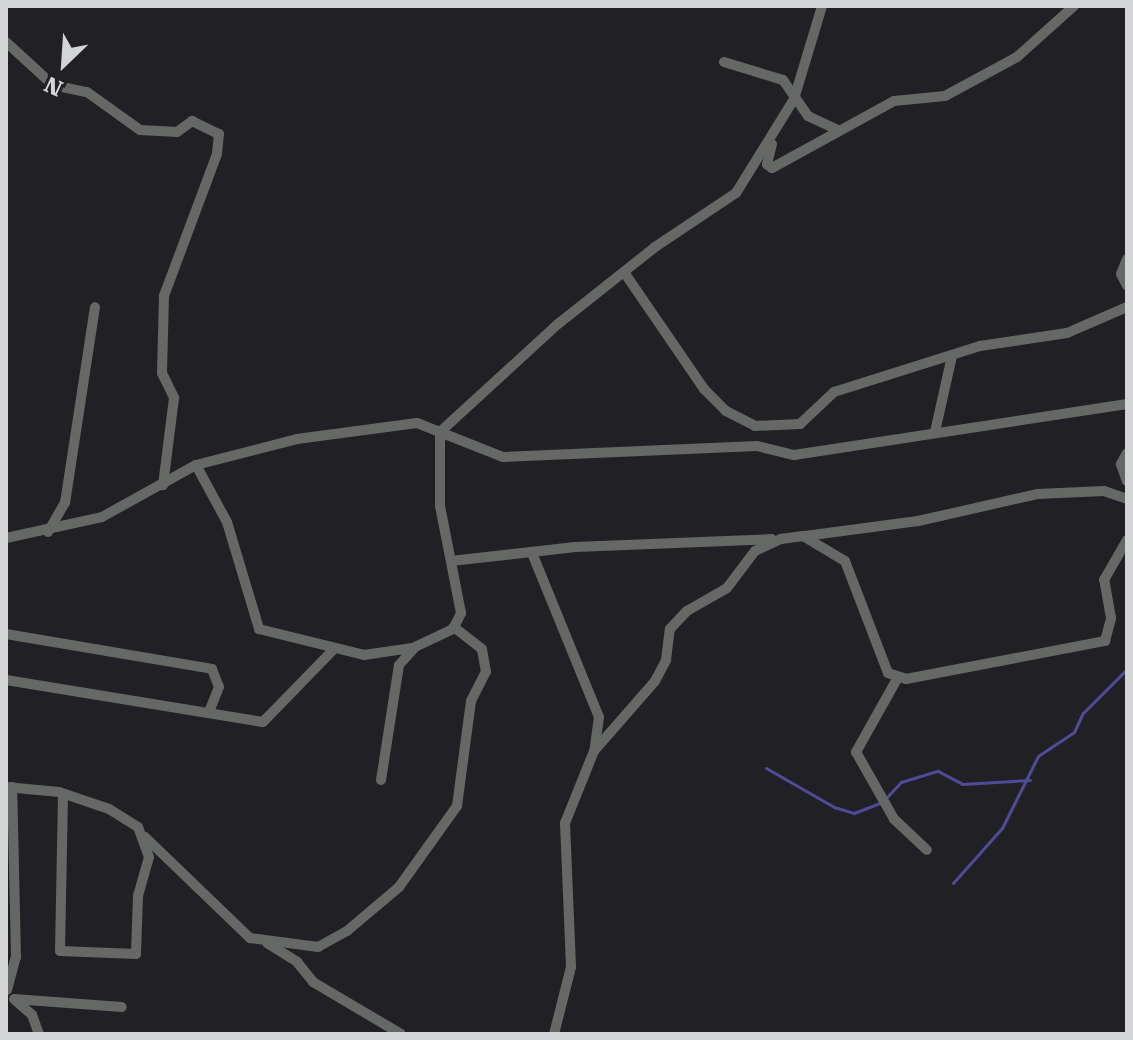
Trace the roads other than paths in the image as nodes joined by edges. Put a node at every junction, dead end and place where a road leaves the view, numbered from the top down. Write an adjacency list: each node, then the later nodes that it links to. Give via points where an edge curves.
1 (822, 6): 5 (street)
2 (1074, 6): 6 (street, via 1017,57 945,96 894,101)
3 (6, 42): 20 (street, via 53,85 87,92 140,130 177,132 192,121 219,134 217,154 164,296 162,373 174,398)
4 (724, 62): 5 (street, via 783,80)
5 (794, 99): 6 (street, via 808,116); 7 (street)
6 (838, 130): 7 (street, via 772,168 767,164)
7 (775, 132): 9 (street, via 736,193 655,247)
8 (1127, 259): 10 (street, via 1121,274)
9 (626, 275): 13 (street, via 704,389 755,426 800,424 834,392); 15 (street, via 558,324)
10 (1127, 286)
11 (95, 307): 22 (street, via 65,503)
12 (1127, 307): 13 (street, via 1067,333)
13 (952, 356): 16 (street)
14 (1127, 404): 16 (street)
15 (440, 432): 16 (street, via 503,457 757,446 794,455); 18 (street, via 417,423 372,429); 28 (street, via 437,484)
16 (935, 432)
17 (1127, 453): 19 (street, via 1121,464)
18 (196, 465): 20 (street); 32 (street, via 227,522 259,629)
19 (1127, 481)
20 (163, 485): 22 (street, via 102,517)
21 (1127, 499): 23 (street, via 1104,491 1038,494 918,521)
22 (47, 533): 24 (street)
23 (803, 536): 25 (street); 33 (street, via 834,549 852,571 881,658)
24 (6, 538)
25 (781, 539): 27 (street); 36 (street, via 755,551 727,588 687,611 670,629 666,660 655,681)
26 (1127, 540): 33 (street, via 1104,580 1111,618 1105,641)
27 (532, 553): 28 (street); 36 (street, via 596,705)
28 (451, 561): 29 (street, via 461,613)
29 (454, 627): 31 (street, via 439,640); 42 (street, via 482,649 486,672 471,701 469,745 453,813 399,887 347,931 318,947 282,938)
30 (6, 634): 35 (street, via 212,669 219,687)
31 (415, 647): 32 (street, via 372,655); 37 (street, via 399,665)
32 (334, 649): 35 (street, via 263,722)
33 (897, 679): 41 (street, via 856,752 894,819)
34 (6, 680): 35 (street)
35 (209, 712)
36 (594, 751): 45 (street, via 565,823 571,967)
37 (381, 780)
38 (9, 787): 39 (street); 43 (street, via 16,957)
39 (63, 794): 40 (street, via 126,817); 40 (street, via 60,951 136,954 138,896 149,857)
40 (145, 837): 42 (street, via 231,925)
41 (927, 850)
42 (267, 943): 47 (street, via 297,962 313,982)
43 (9, 992): 44 (street); 46 (street, via 32,1015)
44 (122, 1007)
45 (557, 1019): 48 (street); 49 (street)
46 (39, 1034)
47 (401, 1034)
48 (554, 1034)
49 (562, 1034)

